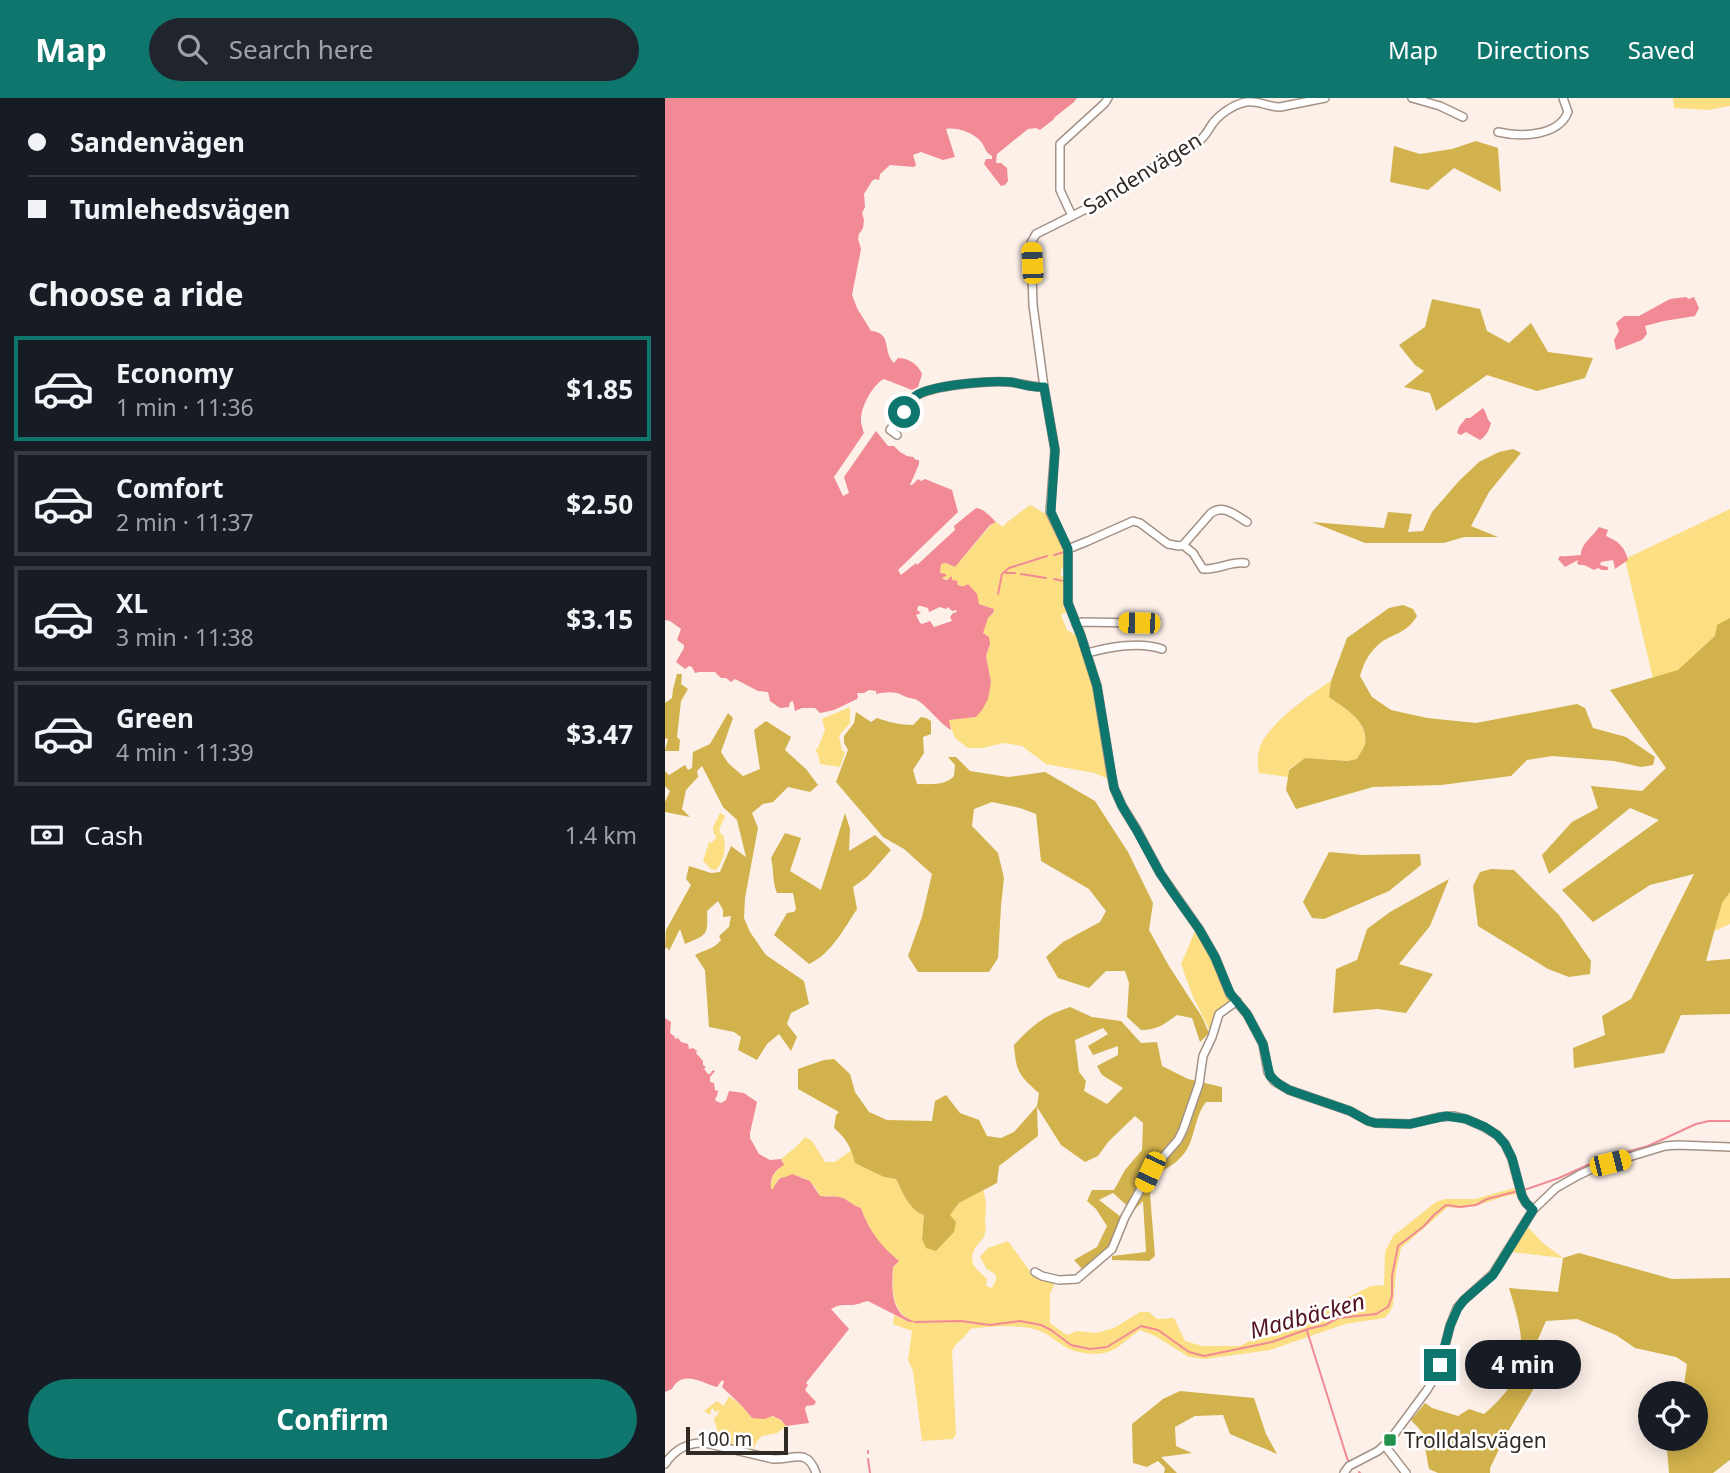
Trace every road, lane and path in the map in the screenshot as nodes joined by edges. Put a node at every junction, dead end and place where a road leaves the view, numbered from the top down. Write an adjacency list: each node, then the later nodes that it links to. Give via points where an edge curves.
1 (1108, 98): 7 (street, Sandenvägen, via 1060,144 1060,190)
2 (1325, 98): 7 (street, Sandenvägen, via 1280,107 1247,101 1237,104 1218,117 1199,141)
3 (1412, 98): 5 (street)
4 (1563, 98): 6 (street, via 1568,112 1555,127 1517,136)
5 (1463, 117)
6 (1498, 132)
7 (1072, 216): 8 (street, Sandenvägen, via 1036,234 1031,243 1032,297)
8 (1044, 387): 9 (street, via 1001,382 924,392 914,396 890,430); 12 (street, Sandenvägen, via 1055,450 1051,512)
9 (897, 435)
10 (1247, 522): 11 (street, via 1229,511 1216,510)
11 (1183, 545): 12 (street, via 1172,546 1133,521); 13 (street, via 1203,569)
12 (1068, 549): 15 (street, Sandenvägen, via 1068,603)
13 (1245, 564)
14 (1139, 623): 15 (street)
15 (1076, 624): 17 (street, Sandenvägen)
16 (1162, 649): 17 (street, via 1143,645)
17 (1087, 653): 18 (street, Sandenvägen, via 1117,795)
18 (1237, 1001): 20 (street, Sandenvägen, via 1261,1040 1270,1076 1279,1084 1375,1123 1410,1124 1446,1116 1482,1126 1505,1144 1521,1193); 21 (street, via 1219,1014 1183,1130 1150,1172 1112,1249 1077,1279 1059,1280)
19 (1730, 1147): 20 (street, via 1665,1146 1610,1163 1567,1181)
20 (1533, 1210): 22 (street, via 1493,1275 1458,1308 1433,1380)
21 (1035, 1272)
22 (1385, 1446): 25 (street); 26 (street)
23 (665, 1464): 24 (street, via 678,1450 705,1443 773,1459 803,1457)
24 (816, 1473)
25 (1344, 1473)
26 (1406, 1473)

